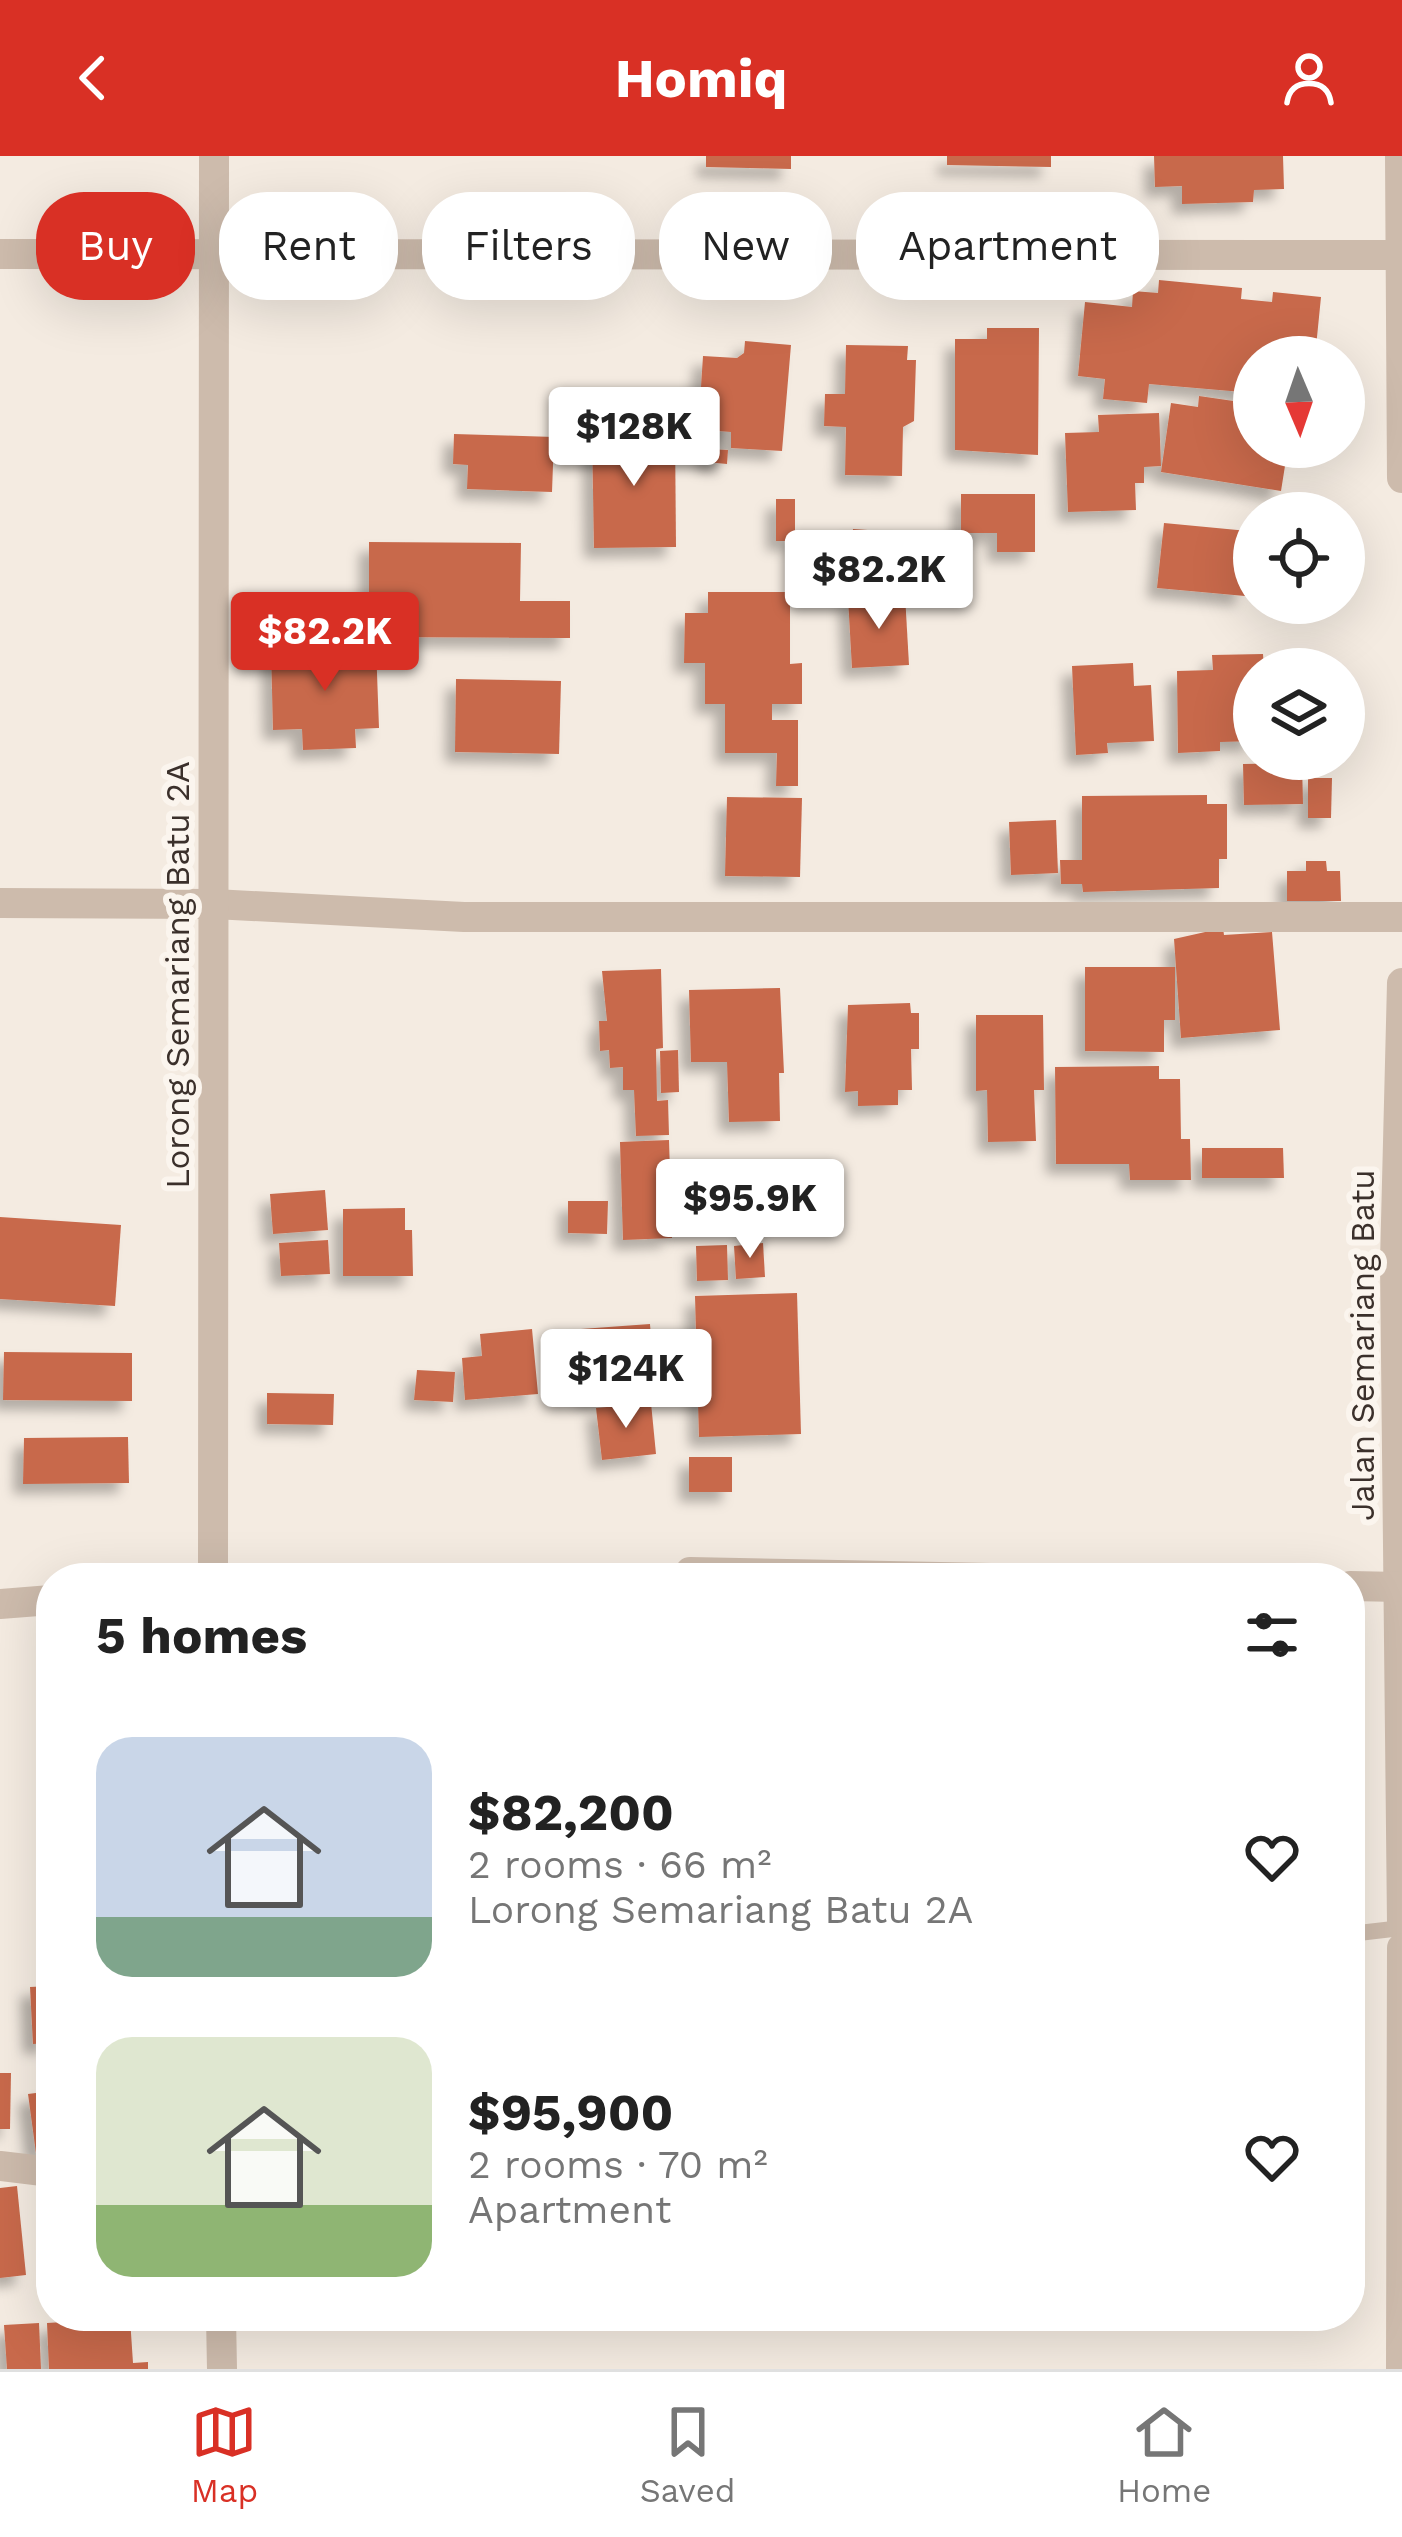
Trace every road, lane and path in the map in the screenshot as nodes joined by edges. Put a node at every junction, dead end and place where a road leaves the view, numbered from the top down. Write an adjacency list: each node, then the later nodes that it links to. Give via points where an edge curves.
1 (214, 156): 4 (street, Lorong Semariang Batu 2A)
2 (1400, 156): 5 (street)
3 (0, 254): 4 (street)
4 (213, 255): 5 (street); 8 (street, Lorong Semariang Batu 2A)
5 (1399, 255): 6 (street)
6 (1402, 478)
7 (0, 903): 8 (street)
8 (214, 904): 9 (street, via 464,917); 11 (street, Lorong Semariang Batu 2A)
9 (1402, 917)
10 (1402, 983): 13 (street, Jalan Semariang Batu, via 1395,1262)
11 (213, 1563)
12 (1365, 1586): 13 (street)
13 (1400, 1587): 16 (street, Jalan Semariang Batu)
14 (36, 1601): 15 (street)
15 (0, 1604)
16 (1402, 1925): 17 (lane)
17 (1365, 1931)
18 (1402, 1948): 23 (street)
19 (0, 2166): 20 (street)
20 (36, 2170)
21 (221, 2331): 22 (street)
22 (222, 2369)
23 (1401, 2369)

